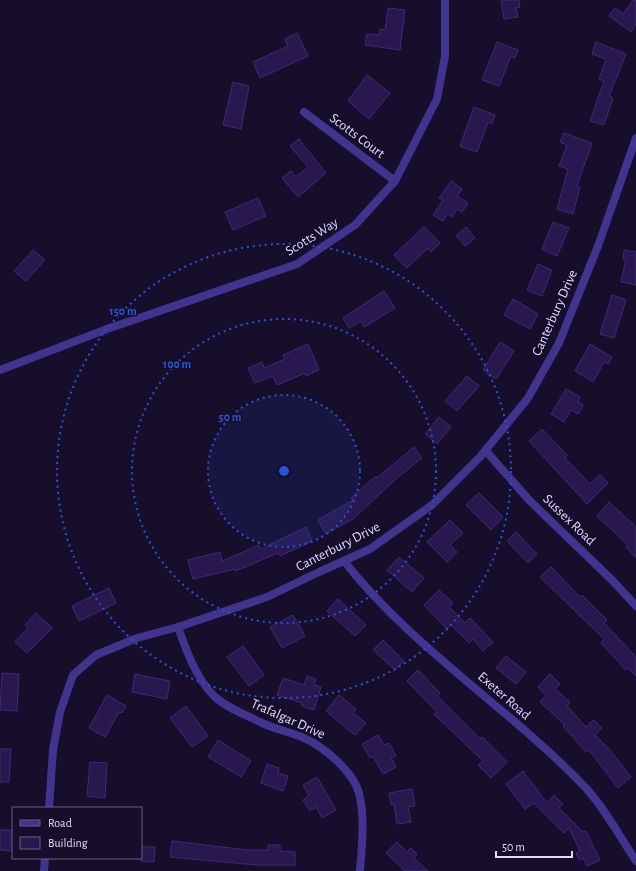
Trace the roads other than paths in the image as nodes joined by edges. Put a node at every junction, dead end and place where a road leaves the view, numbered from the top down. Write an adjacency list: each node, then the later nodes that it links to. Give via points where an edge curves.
1 (445, 0): 4 (street, Scotts Way, via 445,56 437,98)
2 (304, 112): 4 (street, Scotts Court)
3 (636, 138): 6 (street, Canterbury Drive, via 598,246 559,343 528,398)
4 (395, 181): 5 (street, Scotts Way, via 355,225 297,264 107,329)
5 (0, 370)
6 (486, 451): 7 (street, Canterbury Drive, via 432,505 370,549); 8 (street, Sussex Road, via 529,500)
7 (344, 560): 9 (street, Canterbury Drive, via 267,597); 12 (street, Exeter Road, via 367,590 425,646 542,746 585,787)
8 (636, 606)
9 (178, 627): 10 (street, Canterbury Drive, via 137,638 96,655 73,675 60,712 53,750); 14 (street, Trafalgar Drive, via 201,679 214,696 241,713 310,741 326,751 346,771 358,792 362,822)
10 (49, 807)
11 (45, 859): 13 (street)
12 (636, 861)
13 (44, 871)
14 (360, 871)

